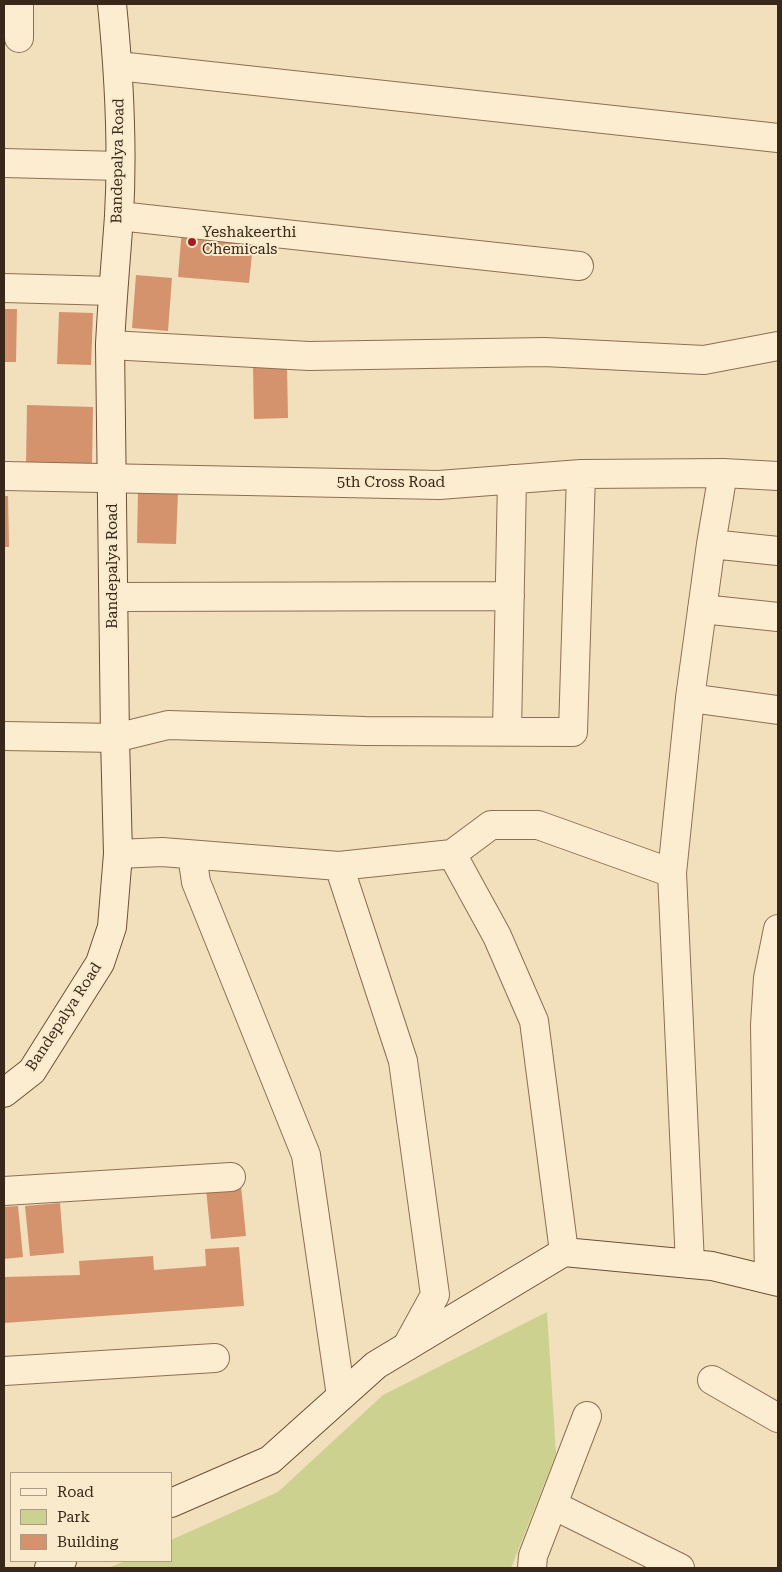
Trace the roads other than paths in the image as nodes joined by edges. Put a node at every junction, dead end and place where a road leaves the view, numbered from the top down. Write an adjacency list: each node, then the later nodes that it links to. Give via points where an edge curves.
1 (19, 4): 3 (street)
2 (112, 4): 4 (street, Bandepalya Road)
3 (19, 38)
4 (118, 66): 5 (street); 7 (street, Bandepalya Road)
5 (778, 138)
6 (4, 163): 7 (street)
7 (120, 166): 8 (street, Bandepalya Road)
8 (119, 216): 9 (street); 11 (street, Bandepalya Road)
9 (579, 266)
10 (4, 288): 11 (street)
11 (112, 291): 12 (street, Bandepalya Road)
12 (110, 345): 13 (street, via 309,356 544,352 704,360); 18 (street, Bandepalya Road)
13 (778, 346)
14 (723, 473): 15 (street, 5th Cross Road); 17 (street, 5th Cross Road); 20 (street)
15 (581, 474): 19 (street, 5th Cross Road); 28 (street, via 573,732)
16 (4, 476): 18 (street, 5th Cross Road)
17 (778, 476)
18 (113, 479): 19 (street, 5th Cross Road, via 438,485); 22 (street, Bandepalya Road)
19 (512, 479): 23 (street)
20 (711, 544): 21 (street); 24 (street)
21 (778, 551)
22 (114, 596): 23 (street); 30 (street, Bandepalya Road)
23 (510, 596): 28 (street)
24 (702, 609): 25 (street); 26 (street)
25 (778, 618)
26 (690, 698): 27 (street); 35 (street)
27 (778, 710)
28 (507, 731): 30 (street, via 365,731 168,725)
29 (4, 736): 30 (street)
30 (115, 738): 31 (street, Bandepalya Road)
31 (118, 854): 33 (street, via 162,852); 37 (street, Bandepalya Road, via 112,927 100,963 32,1071)
32 (452, 854): 34 (street); 35 (street, via 491,825 538,825); 40 (street, via 497,936 534,1021)
33 (192, 855): 34 (street); 47 (street, via 196,882 306,1155)
34 (339, 866): 43 (street, via 403,1061 435,1295)
35 (672, 873): 41 (street)
36 (778, 929): 42 (street, via 768,978 765,1025)
37 (4, 1092)
38 (231, 1177): 39 (street)
39 (4, 1191)
40 (564, 1252): 41 (street); 43 (street)
41 (690, 1264): 42 (street)
42 (774, 1280)
43 (407, 1346): 47 (street, via 376,1365)
44 (215, 1358): 45 (street)
45 (4, 1371)
46 (712, 1380): 49 (street)
47 (341, 1396): 50 (street, via 270,1460)
48 (588, 1416): 51 (street)
49 (778, 1418)
50 (172, 1503)
51 (553, 1505): 54 (street, via 533,1556); 55 (street)
52 (60, 1562): 53 (street)
53 (49, 1568)
54 (532, 1568)
55 (680, 1568)

